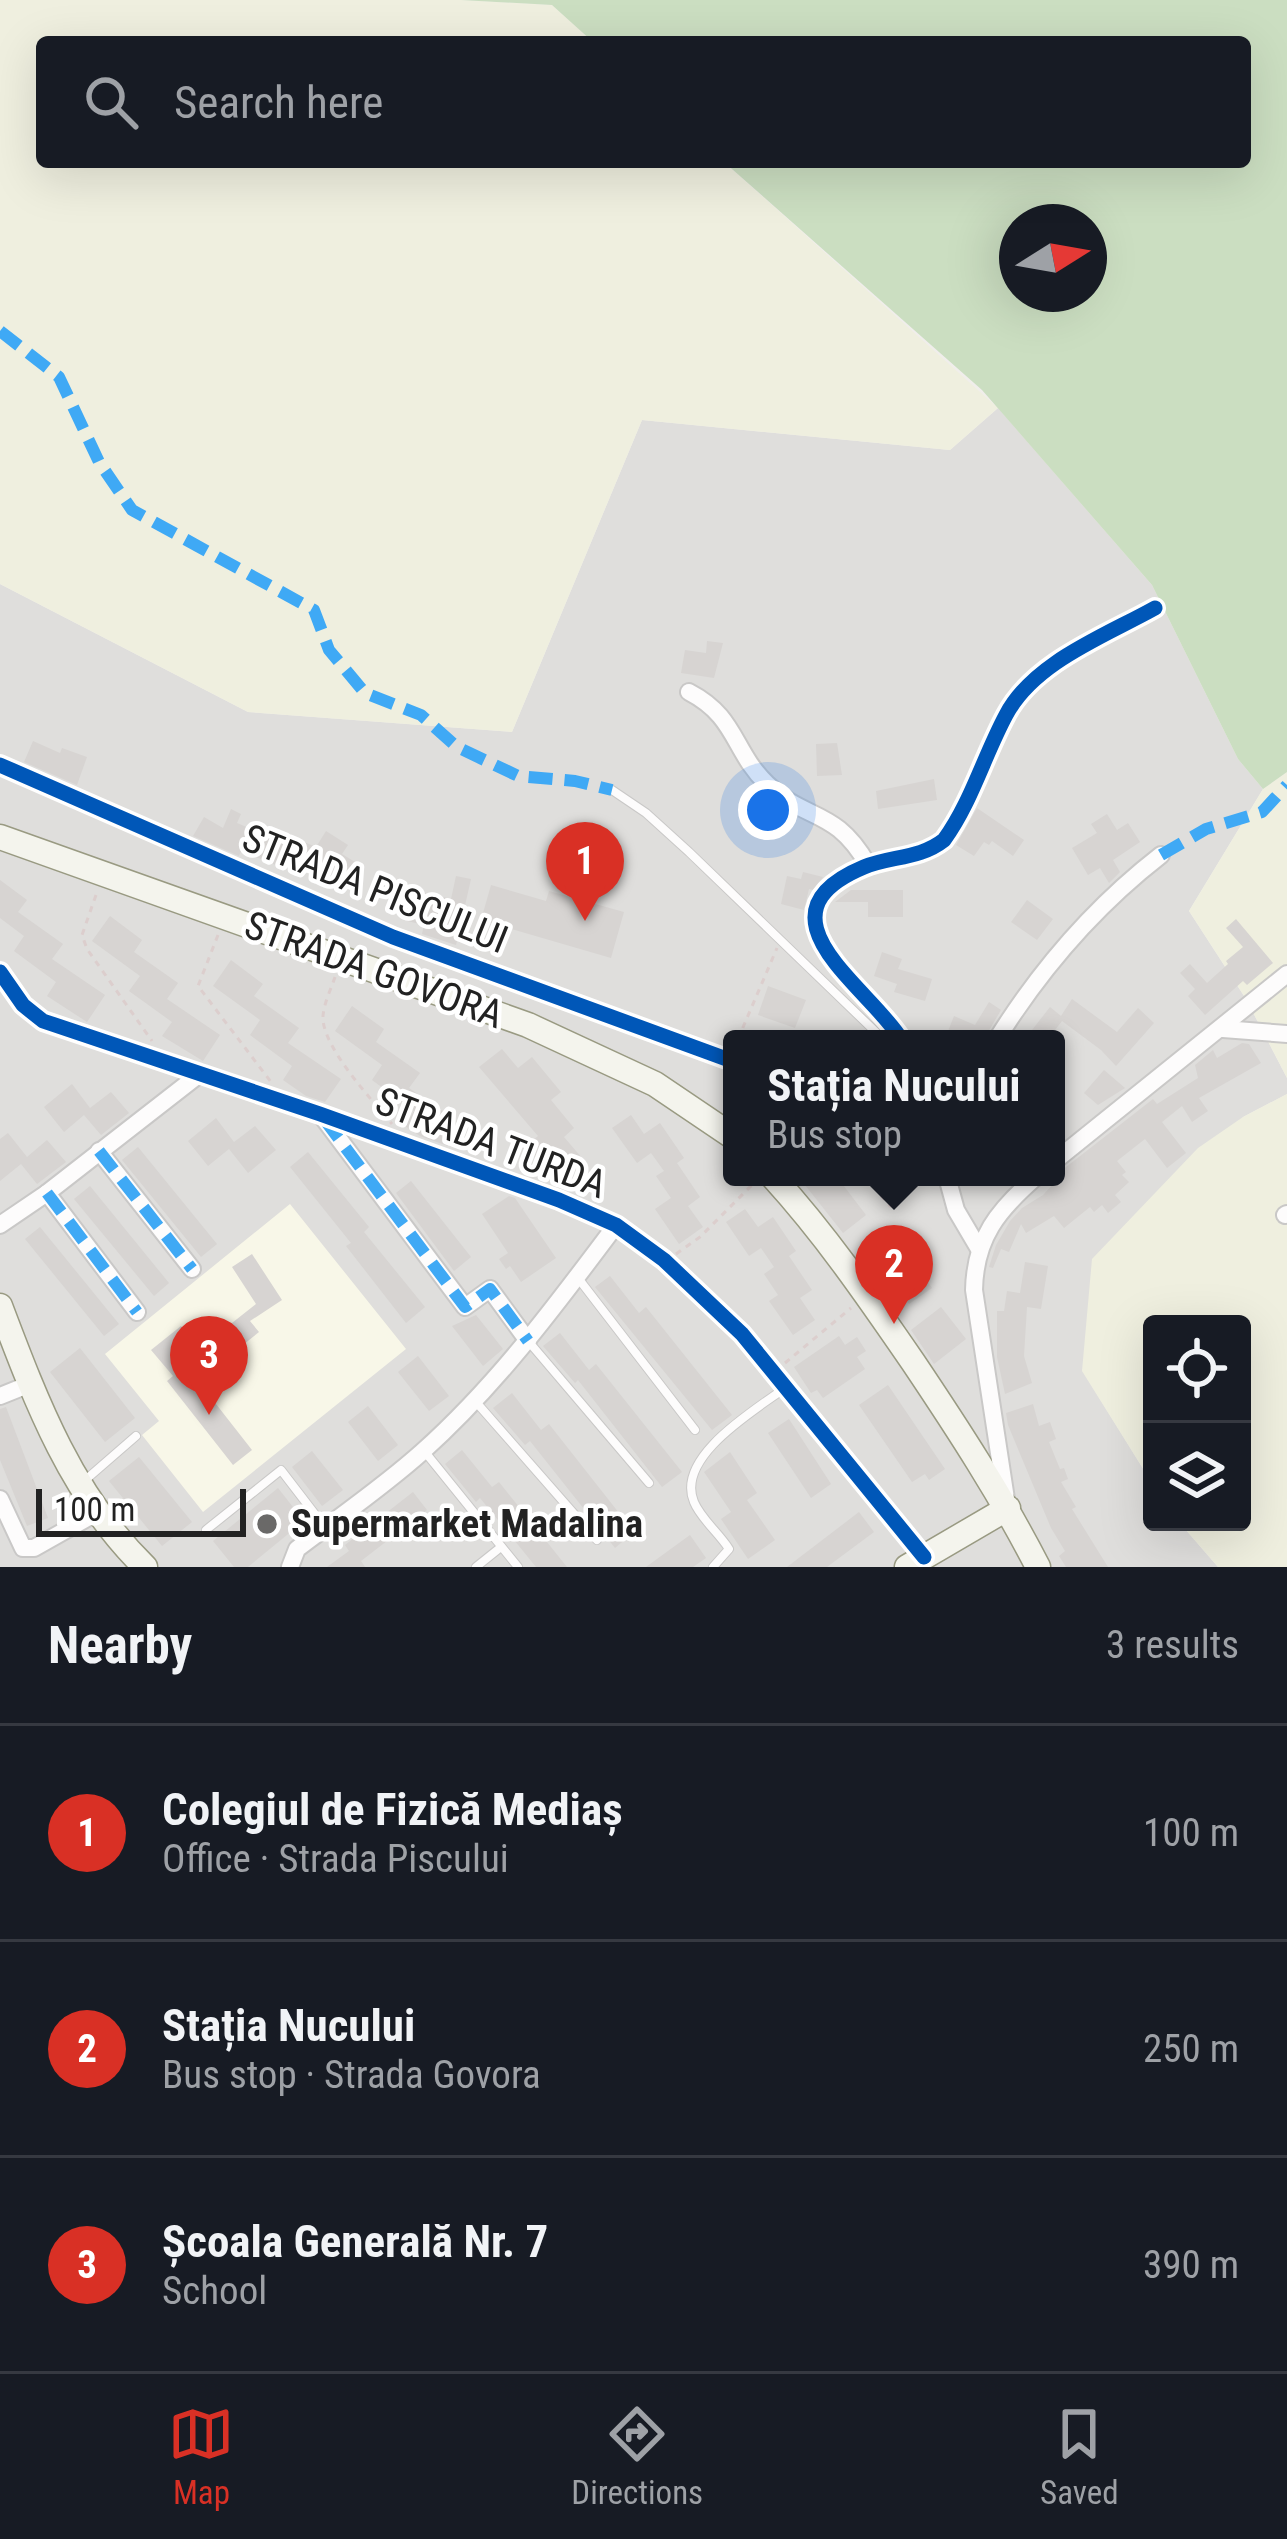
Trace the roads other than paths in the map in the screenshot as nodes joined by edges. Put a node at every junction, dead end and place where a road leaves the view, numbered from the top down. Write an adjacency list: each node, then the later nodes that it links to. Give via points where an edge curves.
1 (1155, 608): 7 (street, via 1029,685 944,840)
2 (689, 692): 7 (street, via 726,718 765,782 841,826)
3 (0, 765): 15 (street, STRADA PISCULUI, via 394,937)
4 (611, 790): 11 (lane, via 660,826)
5 (0, 836): 18 (main road, STRADA GOVORA, via 584,1048)
6 (1161, 855): 13 (street, via 1074,932)
7 (868, 865): 12 (street, via 830,890 815,926 822,948)
8 (0, 972): 16 (street, STRADA TURDA, via 43,1021)
9 (1287, 974): 10 (street)
10 (1223, 1029): 14 (street); 20 (street)
11 (874, 1030)
12 (893, 1030)
13 (1003, 1030)
14 (1287, 1034)
15 (723, 1058)
16 (201, 1073): 17 (street, STRADA TURDA); 19 (street)
17 (320, 1114): 26 (street, STRADA TURDA); 32 (street, via 466,1307 490,1288)
18 (723, 1130)
19 (100, 1150): 24 (street); 28 (street)
20 (1065, 1153)
21 (780, 1186): 43 (main road, via 867,1295)
22 (949, 1186): 27 (street)
23 (1026, 1186): 27 (street, via 998,1212)
24 (47, 1193): 25 (street); 31 (street)
25 (0, 1225)
26 (616, 1225): 29 (street); 33 (street, STRADA TURDA, via 664,1260)
27 (979, 1249): 43 (street, via 974,1290)
28 (192, 1269)
29 (577, 1276): 32 (street); 37 (lane)
30 (0, 1306): 34 (main road)
31 (137, 1312)
32 (528, 1341): 36 (street); 40 (lane)
33 (780, 1380): 50 (street, STRADA TURDA); 55 (lane, via 706,1448 693,1500 729,1549)
34 (30, 1384): 35 (street); 41 (main road)
35 (0, 1396)
36 (475, 1401): 39 (street); 47 (lane)
37 (695, 1430)
38 (136, 1436): 41 (lane)
39 (424, 1450): 45 (street); 48 (lane)
40 (649, 1483)
41 (79, 1486): 44 (main road)
42 (0, 1499): 44 (street, via 23,1548)
43 (1008, 1508): 50 (main road); 56 (main road)
44 (96, 1513): 49 (main road)
45 (326, 1527): 46 (lane, via 281,1470); 52 (street, via 297,1549)
46 (206, 1530)
47 (597, 1540)
48 (500, 1547): 53 (lane); 54 (lane)
49 (125, 1558): 51 (main road)
50 (916, 1562)
51 (145, 1567)
52 (290, 1567)
53 (476, 1567)
54 (518, 1567)
55 (712, 1567)
56 (1038, 1567)

